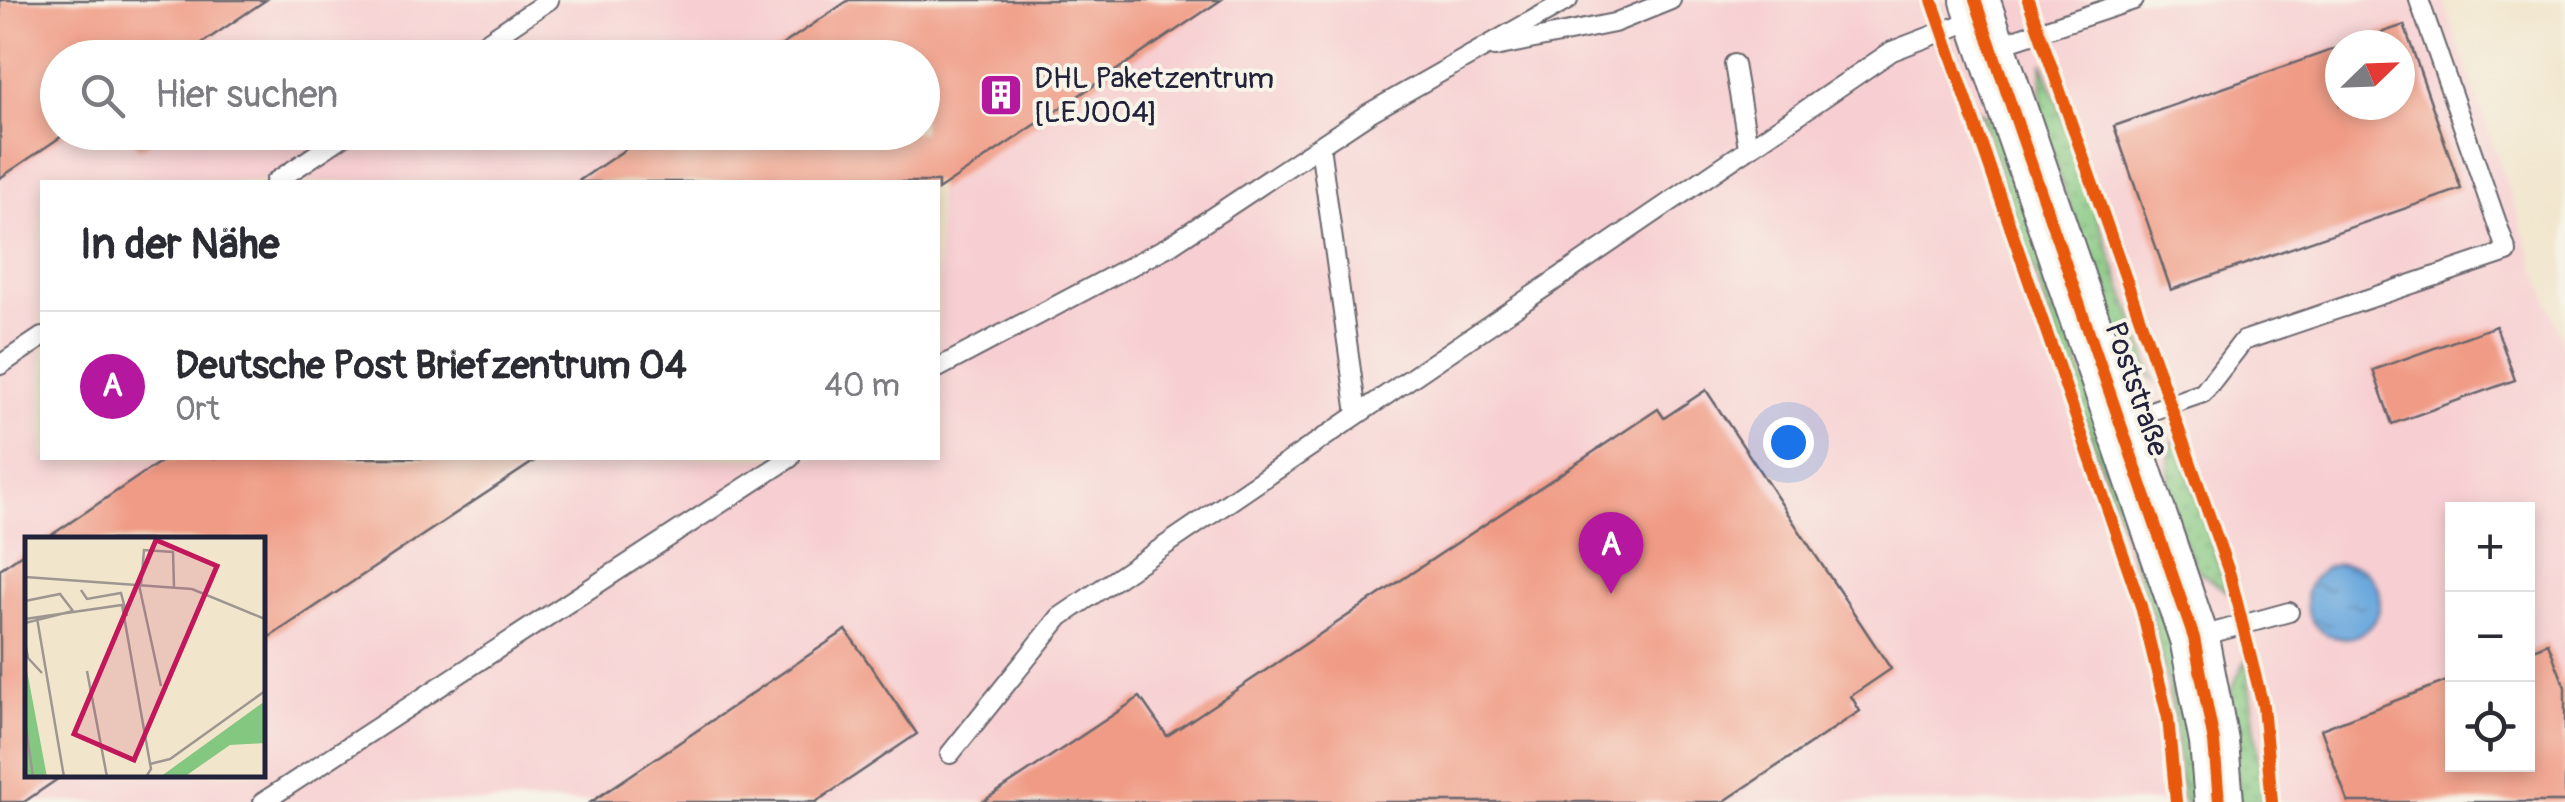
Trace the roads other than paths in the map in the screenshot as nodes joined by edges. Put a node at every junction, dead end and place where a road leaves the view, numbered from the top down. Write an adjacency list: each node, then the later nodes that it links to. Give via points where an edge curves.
1 (549, 0): 7 (lane)
2 (1568, 0): 8 (lane)
3 (1671, 0): 8 (lane, via 1614,23)
4 (2134, 0): 6 (lane)
5 (2419, 0): 18 (lane, via 2507,252 2243,341 2203,393)
6 (1982, 22): 11 (lane, via 1892,51); 18 (street, Poststraße)
7 (490, 40)
8 (1480, 50): 10 (lane)
9 (1734, 64): 11 (lane)
10 (1320, 146): 16 (lane, via 1169,246); 17 (lane)
11 (1748, 147): 17 (lane)
12 (323, 150): 13 (lane)
13 (278, 180)
14 (40, 338): 15 (lane)
15 (0, 365)
16 (940, 367)
17 (1357, 414): 22 (lane, via 1060,616)
18 (2122, 421): 21 (street, Poststraße)
19 (787, 460): 23 (lane)
20 (2289, 612): 21 (lane)
21 (2194, 638): 24 (street, Poststraße)
22 (950, 754)
23 (263, 802)
24 (2219, 802)

